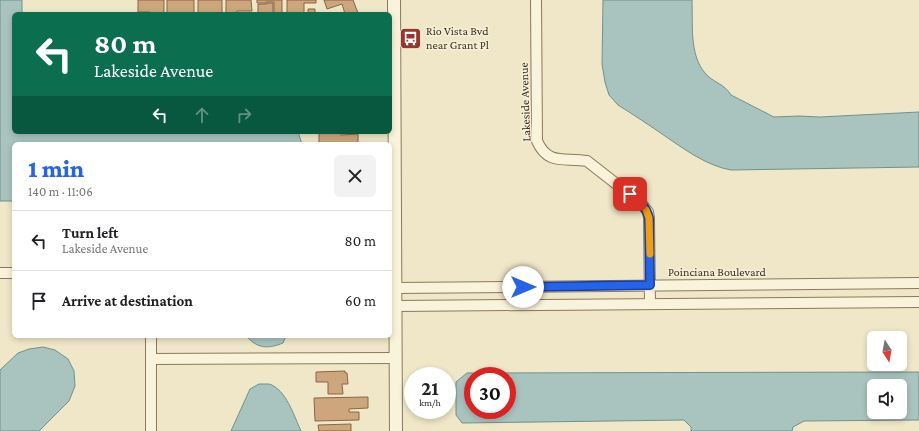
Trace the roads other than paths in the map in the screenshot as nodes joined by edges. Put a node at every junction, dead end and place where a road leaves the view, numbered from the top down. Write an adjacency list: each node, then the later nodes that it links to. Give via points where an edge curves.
1 (394, 0): 3 (street)
2 (536, 0): 8 (street, Lakeside Avenue, via 537,141 549,157 587,161 642,204 649,218)
3 (392, 41): 9 (street)
4 (0, 273): 5 (street)
5 (12, 273)
6 (919, 283): 7 (street, Poinciana Boulevard)
7 (866, 284): 8 (street, Poinciana Boulevard); 10 (street)
8 (650, 285): 9 (street, Poinciana Boulevard); 12 (street, Lakeside Avenue)
9 (395, 288): 13 (street)
10 (866, 302): 11 (street); 12 (street)
11 (919, 302)
12 (650, 304): 13 (street)
13 (395, 306): 15 (street)
14 (151, 338): 16 (street)
15 (395, 358): 16 (street); 18 (street)
16 (151, 359): 17 (street)
17 (151, 431)
18 (396, 431)

